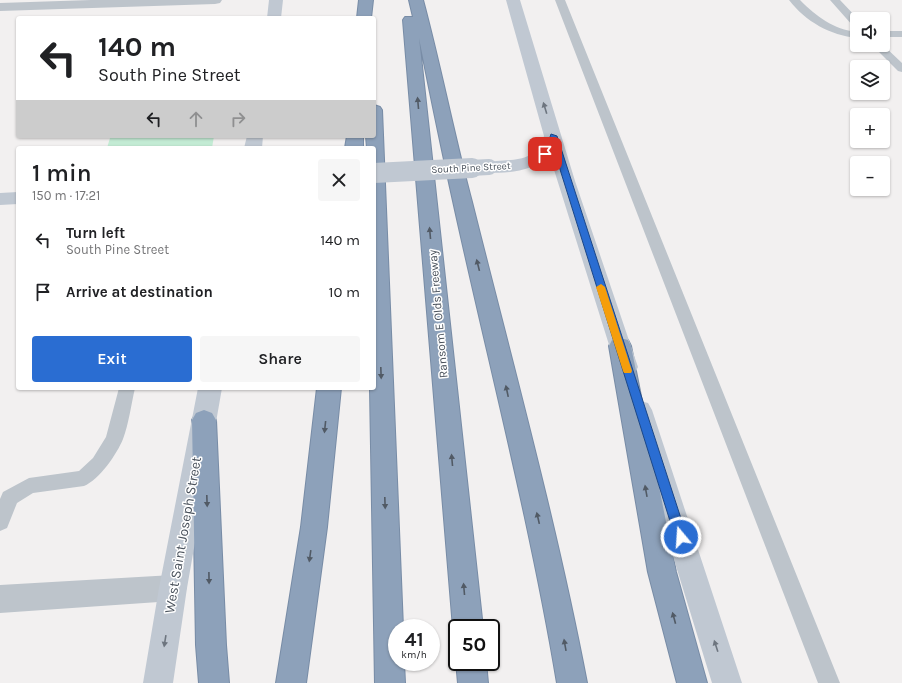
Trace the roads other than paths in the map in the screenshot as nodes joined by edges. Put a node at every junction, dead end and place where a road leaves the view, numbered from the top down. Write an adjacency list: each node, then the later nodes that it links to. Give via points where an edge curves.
1 (215, 0): 11 (street)
2 (276, 0): 13 (main road)
3 (366, 0): 14 (highway)
4 (371, 0): 15 (highway)
5 (408, 0): 35 (highway, Ransom E Olds Freeway, one-way to 5)
6 (416, 0): 42 (highway, one-way to 6, via 557,599)
7 (513, 0): 22 (main road, one-way to 7)
8 (560, 0): 45 (lane)
9 (794, 0): 19 (lane, via 817,22 842,34)
10 (835, 0): 16 (lane)
11 (140, 1): 12 (street)
12 (0, 7)
13 (274, 16)
14 (364, 16)
15 (371, 16)
16 (850, 16)
17 (890, 34): 18 (lane)
18 (902, 34)
19 (850, 35)
20 (884, 52): 21 (lane)
21 (902, 69)
22 (553, 136): 23 (main road, South Pine Street, bridge, via 545,154 521,165); 27 (main road)
23 (376, 173)
24 (376, 182): 40 (highway, one-way to 40)
25 (16, 198): 26 (main road)
26 (0, 199)
27 (620, 346): 43 (highway, one-way to 27, via 662,572); 44 (main road, one-way to 27)
28 (126, 390): 32 (lane, via 114,439 100,463 84,478 30,486 10,498)
29 (210, 390): 31 (main road, West Saint Joseph Street)
30 (329, 390): 39 (highway, one-way to 39, via 314,527)
31 (204, 420): 33 (main road, West Saint Joseph Street); 38 (highway, one-way to 38)
32 (0, 522)
33 (173, 588): 34 (street); 37 (main road, West Saint Joseph Street, one-way to 37)
34 (0, 599)
35 (467, 619)
36 (472, 671): 41 (highway)
37 (158, 683)
38 (214, 683)
39 (291, 683)
40 (390, 683)
41 (473, 683)
42 (572, 683)
43 (692, 683)
44 (727, 683)
45 (829, 683)

